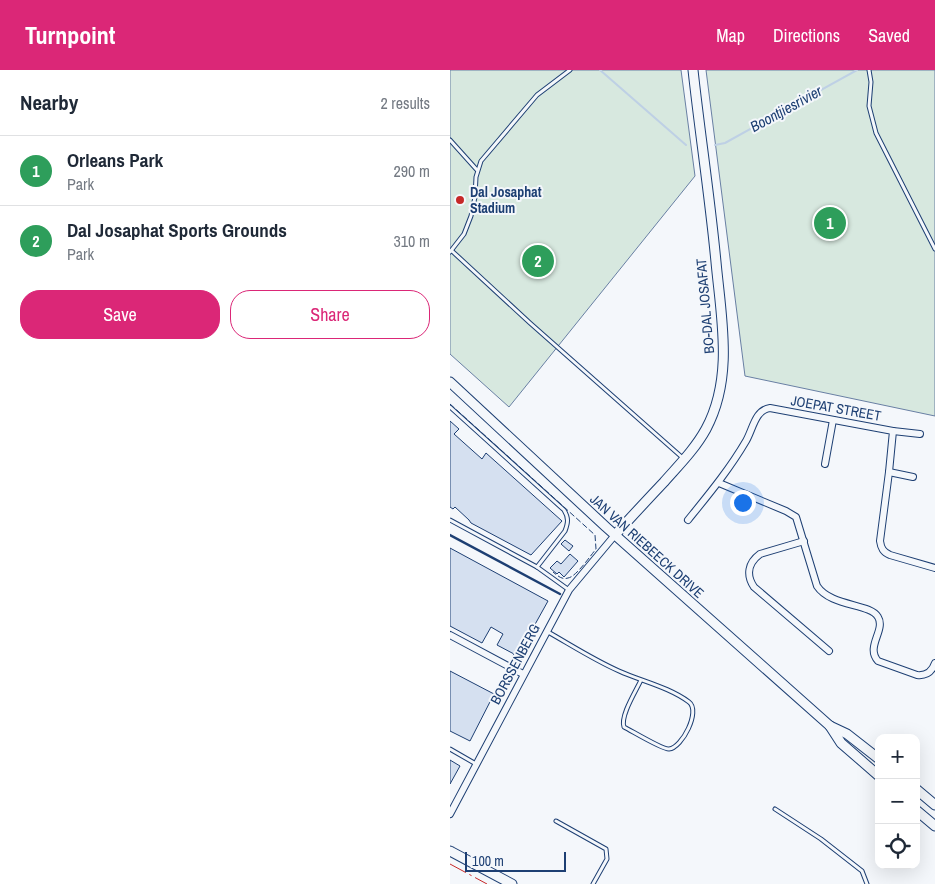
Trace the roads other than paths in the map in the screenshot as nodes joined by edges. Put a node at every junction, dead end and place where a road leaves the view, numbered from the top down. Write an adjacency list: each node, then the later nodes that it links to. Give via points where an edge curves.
1 (570, 70): 5 (lane, via 537,95)
2 (692, 70): 13 (main road, BO-DAL JOSAFAT, via 711,211 724,346 720,390 714,410 702,436)
3 (869, 70): 6 (lane, via 869,106 876,133)
4 (450, 140): 5 (lane)
5 (477, 170): 7 (lane, via 471,216 464,234)
6 (935, 249)
7 (451, 252): 13 (lane)
8 (450, 382): 20 (main road, JAN VAN RIEBEECK DRIVE)
9 (450, 407): 22 (lane, via 568,516 564,531)
10 (833, 420): 11 (street, JOEPAT STREET); 14 (street); 17 (street, JOEPAT STREET, via 765,409 758,414)
11 (893, 431): 12 (street); 15 (street, JOEPAT STREET)
12 (920, 434)
13 (685, 459): 20 (main road, BO-DAL JOSAFAT)
14 (825, 464)
15 (889, 472): 16 (street); 23 (street, JOEPAT STREET, via 881,548 890,555)
16 (913, 477)
17 (719, 483): 19 (street, JOEPAT STREET); 21 (street, via 791,513 799,523)
18 (450, 520): 22 (lane)
19 (688, 520)
20 (615, 535): 24 (street, BORSSENBERG); 31 (main road, JAN VAN RIEBEECK DRIVE)
21 (804, 541): 27 (street, via 760,554 754,558 748,573 754,587); 28 (street, via 822,593 869,610 879,618 873,652 878,661 923,676)
22 (536, 567): 24 (lane)
23 (935, 568)
24 (569, 590): 25 (street, BORSSENBERG)
25 (546, 632): 29 (street, BORSSENBERG); 30 (lane)
26 (450, 635): 29 (street)
27 (829, 651)
28 (935, 663)
29 (523, 674): 34 (street, BORSSENBERG)
30 (641, 680): 30 (lane, via 624,716 624,727 666,749 674,748 684,736 694,710 690,703)
31 (830, 726): 33 (main road, JAN VAN RIEBEECK DRIVE, via 847,734); 35 (main road, JAN VAN RIEBEECK DRIVE, via 842,743)
32 (450, 749): 34 (lane)
33 (875, 756)
34 (477, 764): 40 (street, BORSSENBERG)
35 (875, 772)
36 (920, 792): 37 (main road)
37 (935, 805)
38 (775, 809): 46 (lane, via 862,871)
39 (920, 813): 42 (main road)
40 (450, 814)
41 (556, 821): 45 (lane, via 606,849 607,858)
42 (935, 826)
43 (450, 851): 44 (main road)
44 (510, 884)
45 (593, 884)
46 (867, 884)

